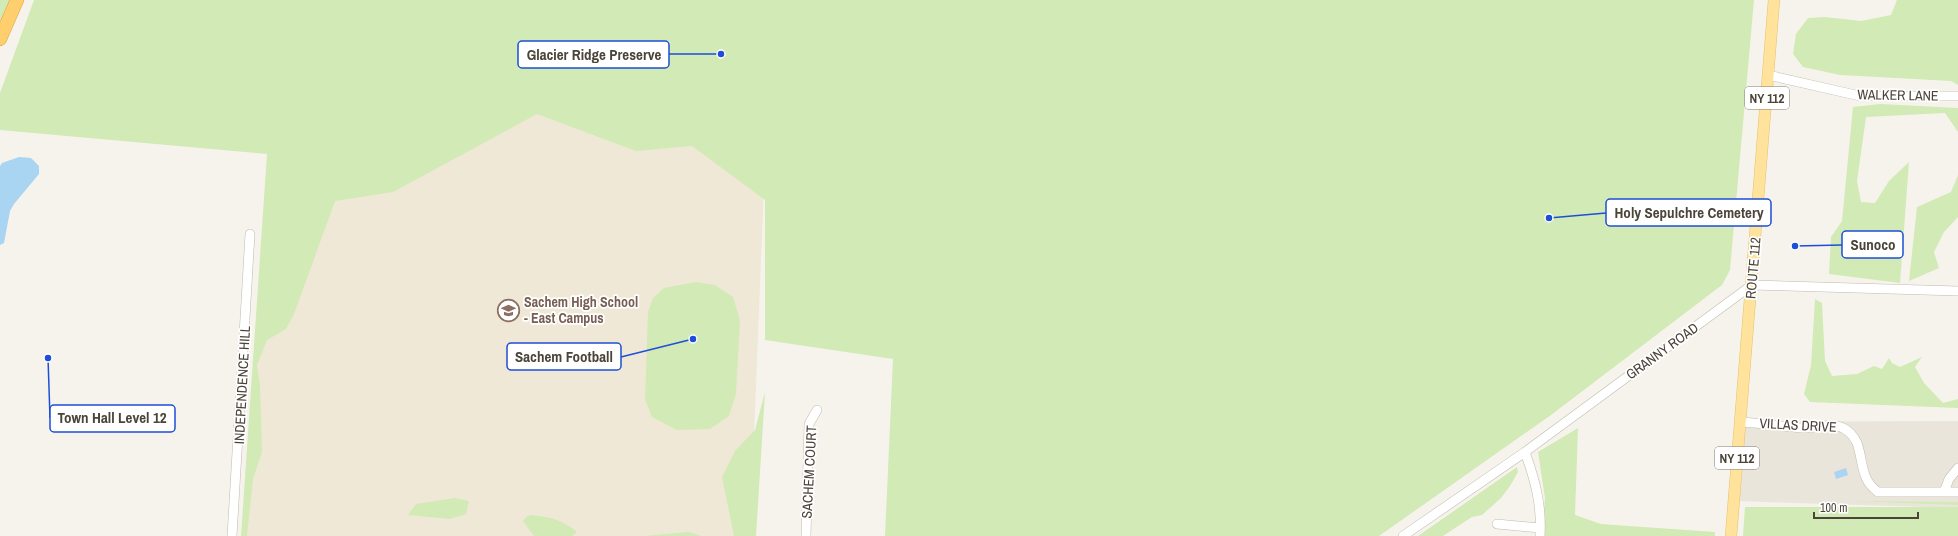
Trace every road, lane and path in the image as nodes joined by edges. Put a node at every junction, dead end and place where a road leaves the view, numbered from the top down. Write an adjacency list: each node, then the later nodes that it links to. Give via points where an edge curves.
1 (17, 0): 3 (highway)
2 (1774, 0): 4 (main road, ROUTE 112 / NY 112)
3 (0, 39)
4 (1768, 75): 5 (street, WALKER LANE, via 1860,96); 7 (main road, ROUTE 112 / NY 112)
5 (1958, 96)
6 (250, 234): 17 (street, INDEPENDENCE HILL)
7 (1752, 285): 8 (street); 10 (main road, ROUTE 112 / NY 112); 11 (street, GRANNY ROAD)
8 (1958, 290)
9 (817, 410): 18 (street, SACHEM COURT, via 809,424)
10 (1740, 422): 13 (street, VILLAS DRIVE, via 1781,424 1801,428 1843,427 1851,432 1857,443 1866,480 1878,492); 20 (main road, ROUTE 112 / NY 112)
11 (1525, 452): 16 (street, via 1540,501); 19 (street, GRANNY ROAD)
12 (1958, 468): 13 (street, via 1949,479)
13 (1944, 492): 14 (street, VILLAS DRIVE)
14 (1958, 492)
15 (1497, 524): 16 (street)
16 (1540, 532)
17 (232, 536)
18 (806, 536)
19 (1403, 536)
20 (1731, 536)

